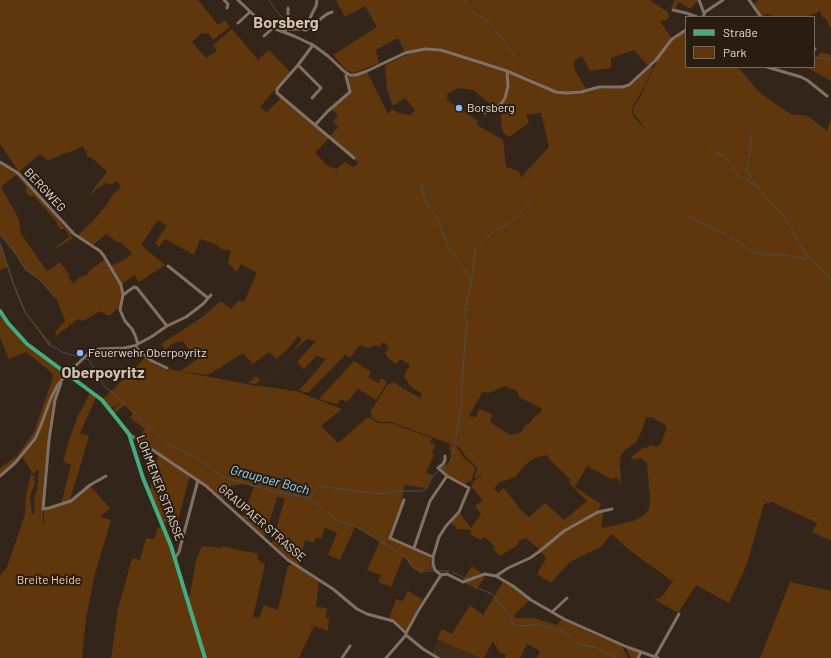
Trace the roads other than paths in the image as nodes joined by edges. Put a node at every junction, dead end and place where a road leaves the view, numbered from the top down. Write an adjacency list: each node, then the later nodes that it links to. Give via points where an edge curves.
1 (224, 0): 7 (street, via 228,4)
2 (238, 0): 10 (street)
3 (317, 0): 17 (street, via 308,22)
4 (699, 0): 12 (street)
5 (723, 0): 12 (street)
6 (749, 0): 14 (street)
7 (227, 8)
8 (288, 8): 18 (street, via 288,15)
9 (673, 10): 13 (street)
10 (250, 12): 15 (street); 16 (street)
11 (332, 12): 17 (street, via 307,30)
12 (703, 15)
13 (695, 16)
14 (760, 16)
15 (238, 24)
16 (273, 28): 19 (street); 21 (street)
17 (302, 28): 18 (street)
18 (297, 29): 19 (street); 22 (street)
19 (282, 31): 22 (street)
20 (685, 31): 26 (street, via 672,39 656,60 625,86 599,87 572,93 556,92)
21 (266, 35)
22 (294, 36): 23 (street)
23 (313, 46): 24 (street); 27 (street)
24 (298, 65): 29 (street, via 321,88); 31 (street, via 277,88 277,93)
25 (777, 69): 28 (street, via 807,80)
26 (508, 71): 27 (street, via 448,51 431,49 405,53 356,75); 30 (street, via 505,98 501,104)
27 (348, 74): 31 (street, via 346,76 350,92)
28 (827, 96)
29 (312, 98)
30 (485, 113)
31 (315, 125): 32 (street)
32 (354, 158)
33 (0, 162): 35 (street, BERGWEG, via 18,173 74,234 100,251 121,285)
34 (168, 266): 37 (street)
35 (123, 295): 39 (street, via 134,287 137,288); 40 (street, via 120,310 132,328)
36 (212, 295): 37 (street)
37 (208, 298): 39 (street, via 186,317)
38 (0, 311): 42 (main road, LOHMENER STRASSE, via 26,344)
39 (167, 326): 40 (street)
40 (136, 345): 41 (street, via 152,361); 42 (street, via 90,352)
41 (167, 368)
42 (67, 374): 43 (street); 44 (main road, LOHMENER STRASSE, via 102,400)
43 (62, 379): 46 (street, via 54,391 35,439); 47 (street, via 50,428 43,509 70,501)
44 (129, 434): 49 (street, GRAUPAER STRASSE); 54 (main road, LOHMENER STRASSE, via 143,478)
45 (445, 456): 48 (street, via 446,460 438,468)
46 (0, 476)
47 (106, 476)
48 (447, 476): 52 (street, via 430,501); 53 (street, via 469,488 459,512 440,534)
49 (198, 480): 54 (street, via 179,552); 60 (street, GRAUPAER STRASSE, via 288,560 333,589 357,609 393,621)
50 (404, 500): 52 (street, via 390,538)
51 (612, 509): 56 (street, via 598,512 569,528 535,555)
52 (414, 548): 53 (street)
53 (433, 557): 55 (street, via 433,566)
54 (175, 558): 63 (main road, LOHMENER STRASSE)
55 (441, 575): 56 (street, via 447,574 463,582 485,574); 60 (street)
56 (496, 576): 58 (street)
57 (567, 598): 58 (street)
58 (552, 612): 62 (street, via 593,633)
59 (679, 614): 68 (street)
60 (406, 634): 65 (street); 66 (street, GRAUPAER STRASSE)
61 (350, 646): 64 (street)
62 (641, 652): 67 (street); 68 (street)
63 (205, 658)
64 (342, 658)
65 (386, 658)
66 (438, 658)
67 (638, 658)
68 (657, 658)

